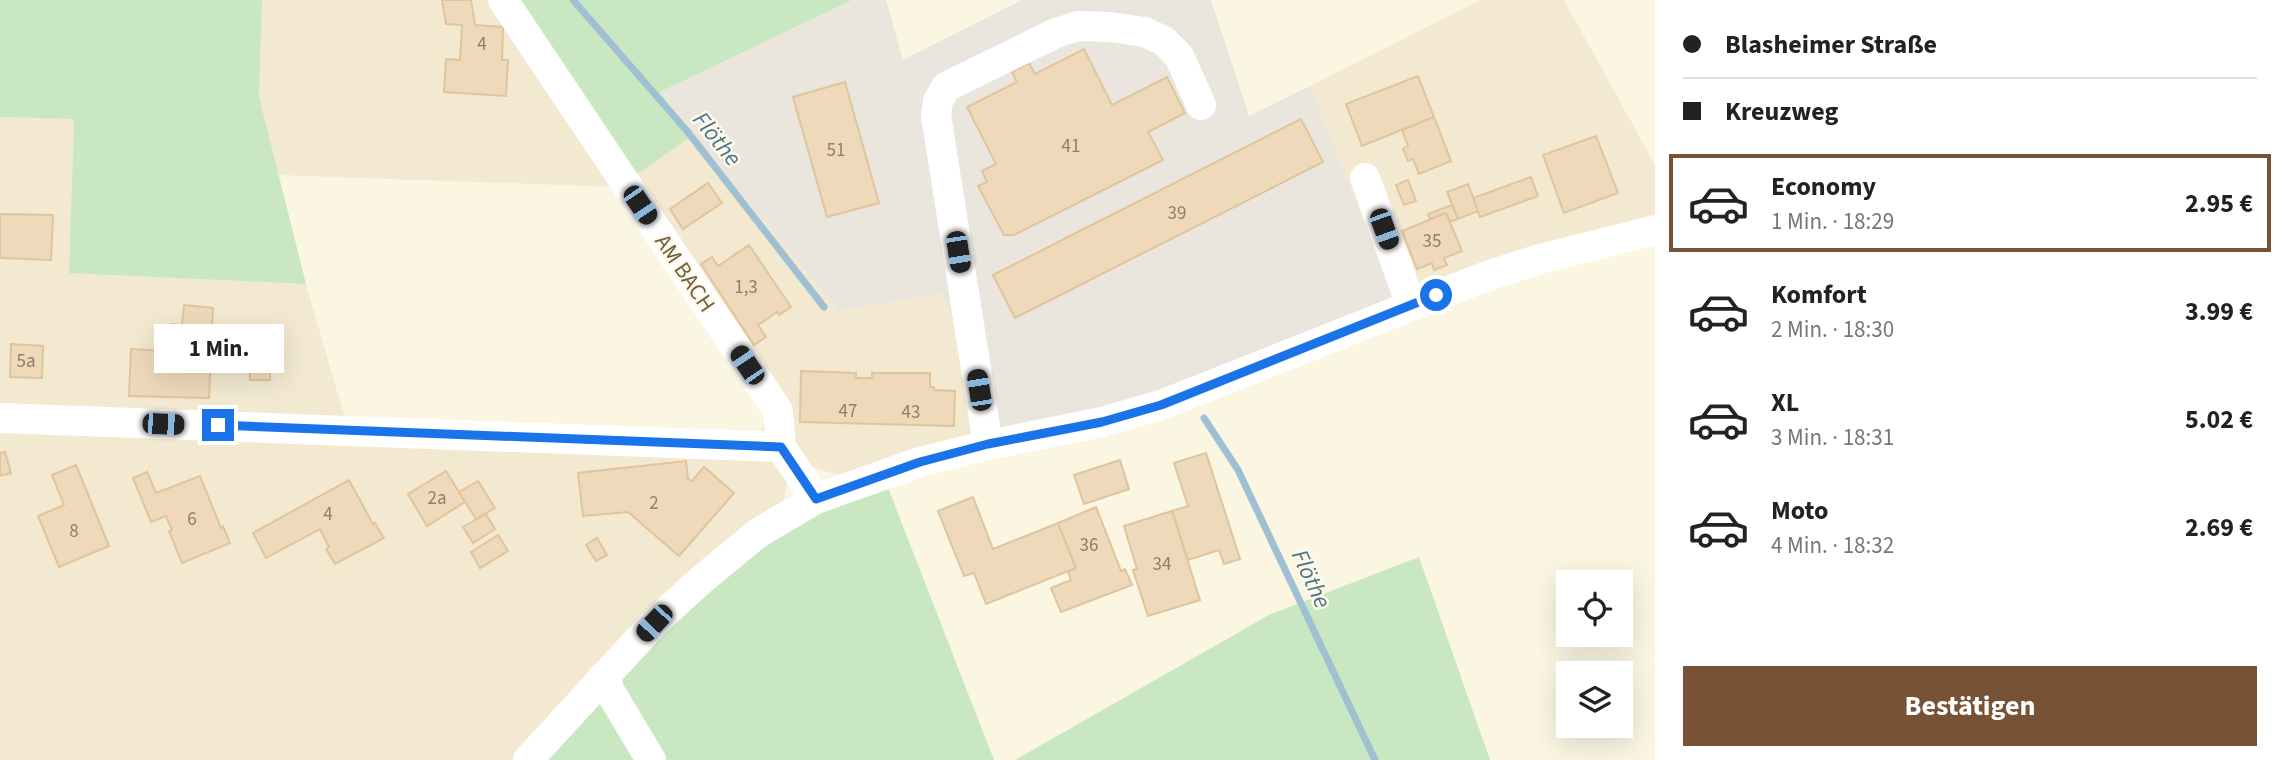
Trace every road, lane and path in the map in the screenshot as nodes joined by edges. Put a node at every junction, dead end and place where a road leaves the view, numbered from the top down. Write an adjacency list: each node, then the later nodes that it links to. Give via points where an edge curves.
1 (503, 0): 8 (street, AM BACH, via 778,411)
2 (1201, 105): 7 (street, via 1178,56 1164,41 1145,32 1110,27 1078,26 1056,33 946,87 936,115)
3 (1365, 178): 5 (street)
4 (1655, 230): 5 (street, via 1536,260)
5 (1411, 305): 7 (street, via 1161,405 1102,422)
6 (0, 418): 8 (street)
7 (988, 444): 9 (street, via 920,462)
8 (781, 447): 9 (street)
9 (816, 499): 10 (street, via 758,533 700,581)
10 (602, 678): 11 (street); 12 (street)
11 (528, 760)
12 (651, 760)

